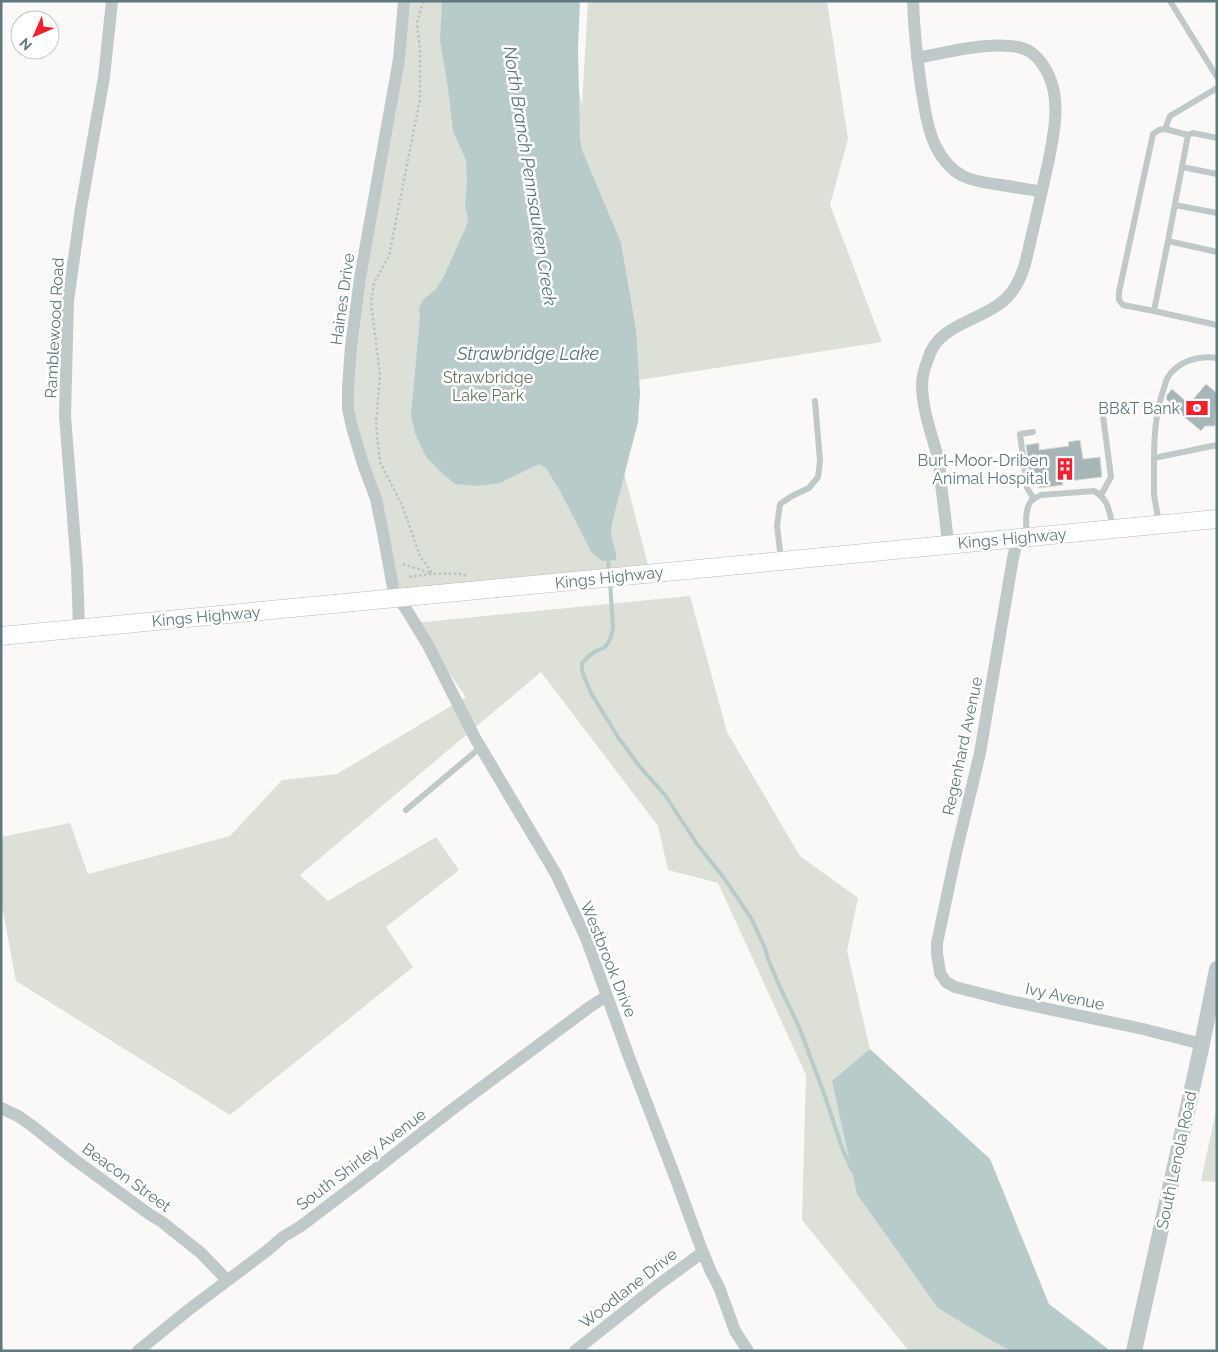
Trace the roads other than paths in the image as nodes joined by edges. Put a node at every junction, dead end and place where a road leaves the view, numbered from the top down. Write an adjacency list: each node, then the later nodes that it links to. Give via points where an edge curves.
1 (112, 1): 35 (street, Ramblewood Road, via 104,78 80,208 68,301 65,416)
2 (404, 1): 34 (street, Haines Drive, via 400,51 360,278 348,388 352,427 376,499)
3 (913, 1): 5 (street)
4 (1170, 1): 6 (lane)
5 (917, 58): 13 (street, via 930,130 942,157 951,167 973,180); 13 (street, via 1002,46 1028,51 1042,64 1054,92 1056,114)
6 (1217, 76)
7 (1217, 88): 8 (lane, via 1170,116)
8 (1165, 129): 9 (lane); 18 (lane, via 1153,134 1118,300)
9 (1188, 136): 10 (lane, via 1193,133); 11 (lane)
10 (1217, 138)
11 (1182, 167): 12 (lane); 14 (lane)
12 (1217, 174)
13 (1042, 191): 32 (street, via 1024,267 1012,292 991,310 942,336 932,346 928,358 922,384 923,397 939,464)
14 (1175, 205): 15 (lane); 16 (lane)
15 (1217, 213)
16 (1168, 241): 17 (lane); 18 (lane)
17 (1217, 252)
18 (1154, 311): 19 (lane)
19 (1217, 325)
20 (1217, 358): 25 (lane, via 1198,357 1181,364 1168,377 1156,418)
21 (815, 401): 33 (lane, via 820,461 818,477 809,488 780,504 777,526)
22 (1103, 416): 26 (lane, via 1111,477)
23 (1033, 432): 27 (lane, via 1020,434 1027,488)
24 (1217, 445): 25 (lane)
25 (1154, 458): 29 (lane, via 1154,495)
26 (1101, 495): 27 (lane, via 1094,491 1041,495); 30 (lane)
27 (1034, 499): 31 (lane, via 1029,506)
28 (1217, 519): 29 (main road, Kings Highway)
29 (1159, 524): 30 (main road, Kings Highway)
30 (1113, 529): 31 (main road, Kings Highway)
31 (1022, 537): 32 (main road, Kings Highway); 39 (street, Regenhard Avenue, via 1013,558 980,753 956,853 938,943)
32 (948, 544): 33 (main road, Kings Highway)
33 (781, 561): 34 (main road, Kings Highway)
34 (397, 598): 35 (main road, Kings Highway); 37 (street, Westbrook Drive, via 428,645)
35 (79, 628): 36 (main road, Kings Highway)
36 (1, 636)
37 (481, 747): 38 (lane); 41 (street, Westbrook Drive, via 556,874 586,938)
38 (406, 810)
39 (938, 960): 42 (street, Ivy Avenue, via 940,974 955,987)
40 (1217, 969): 42 (street, South Lenola Road)
41 (607, 996): 44 (street, Westbrook Drive); 45 (street, South Shirley Avenue)
42 (1202, 1044): 49 (street, South Lenola Road)
43 (1, 1108): 45 (street, Beacon Street, via 31,1125 162,1222 201,1253)
44 (703, 1252): 47 (street, Woodlane Drive); 48 (street, Westbrook Drive, via 735,1331)
45 (227, 1280): 46 (street, South Shirley Avenue)
46 (138, 1351)
47 (575, 1351)
48 (748, 1351)
49 (1134, 1351)

